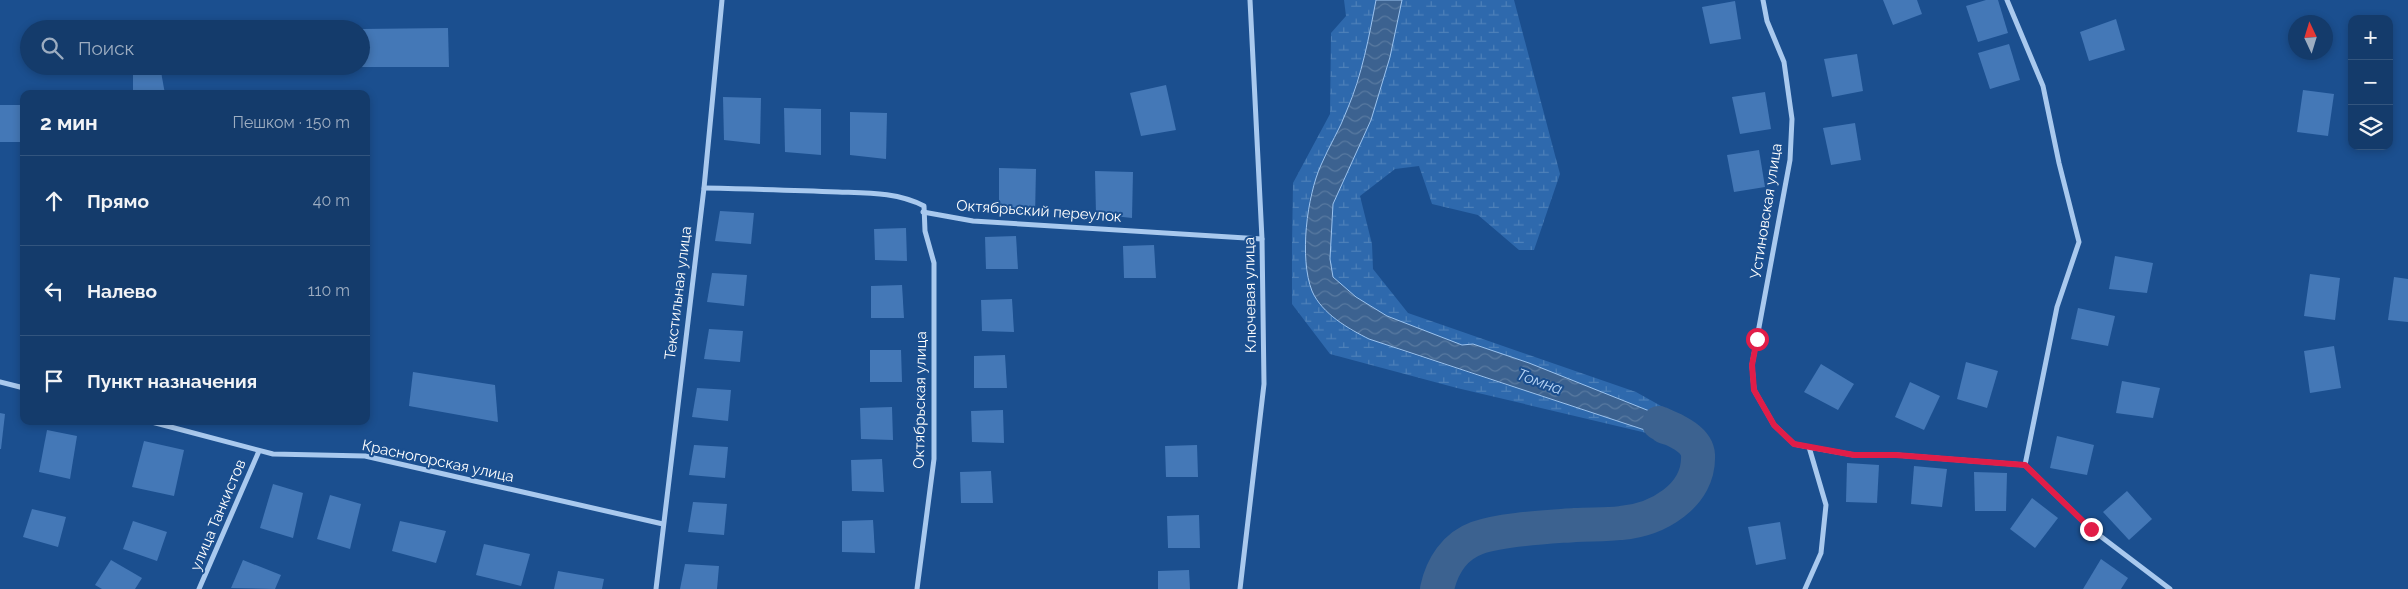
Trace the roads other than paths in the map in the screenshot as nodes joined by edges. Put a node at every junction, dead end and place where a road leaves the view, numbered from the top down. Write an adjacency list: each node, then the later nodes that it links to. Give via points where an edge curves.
1 (722, 0): 5 (street, Текстильная улица)
2 (1250, 0): 7 (street, Ключевая улица)
3 (1762, 0): 11 (street, Устиновская улица, via 1784,62 1792,119 1790,160 1752,365 1754,390 1774,425 1794,444)
4 (2007, 0): 13 (street, via 2043,86 2079,242 2057,307)
5 (704, 188): 6 (street, via 880,194 911,199 924,206); 14 (street, Текстильная улица)
6 (923, 212): 7 (street, Октябрьский переулок, via 973,221); 17 (street, Октябрьская улица, via 934,263 934,459)
7 (1262, 239): 18 (street, Ключевая улица, via 1264,384)
8 (0, 382): 9 (street)
9 (20, 387)
10 (163, 425): 12 (street, Красногорская улица)
11 (1809, 447): 13 (street, Устиновская улица, via 1854,455); 19 (street, via 1826,505 1821,553)
12 (259, 451): 14 (street, Красногорская улица, via 365,456); 15 (street, улица Танкистов)
13 (2025, 465): 20 (street, via 2091,529)
14 (663, 524): 16 (street, Текстильная улица)
15 (199, 589)
16 (656, 589)
17 (918, 589)
18 (1240, 589)
19 (1804, 589)
20 (2170, 589)

